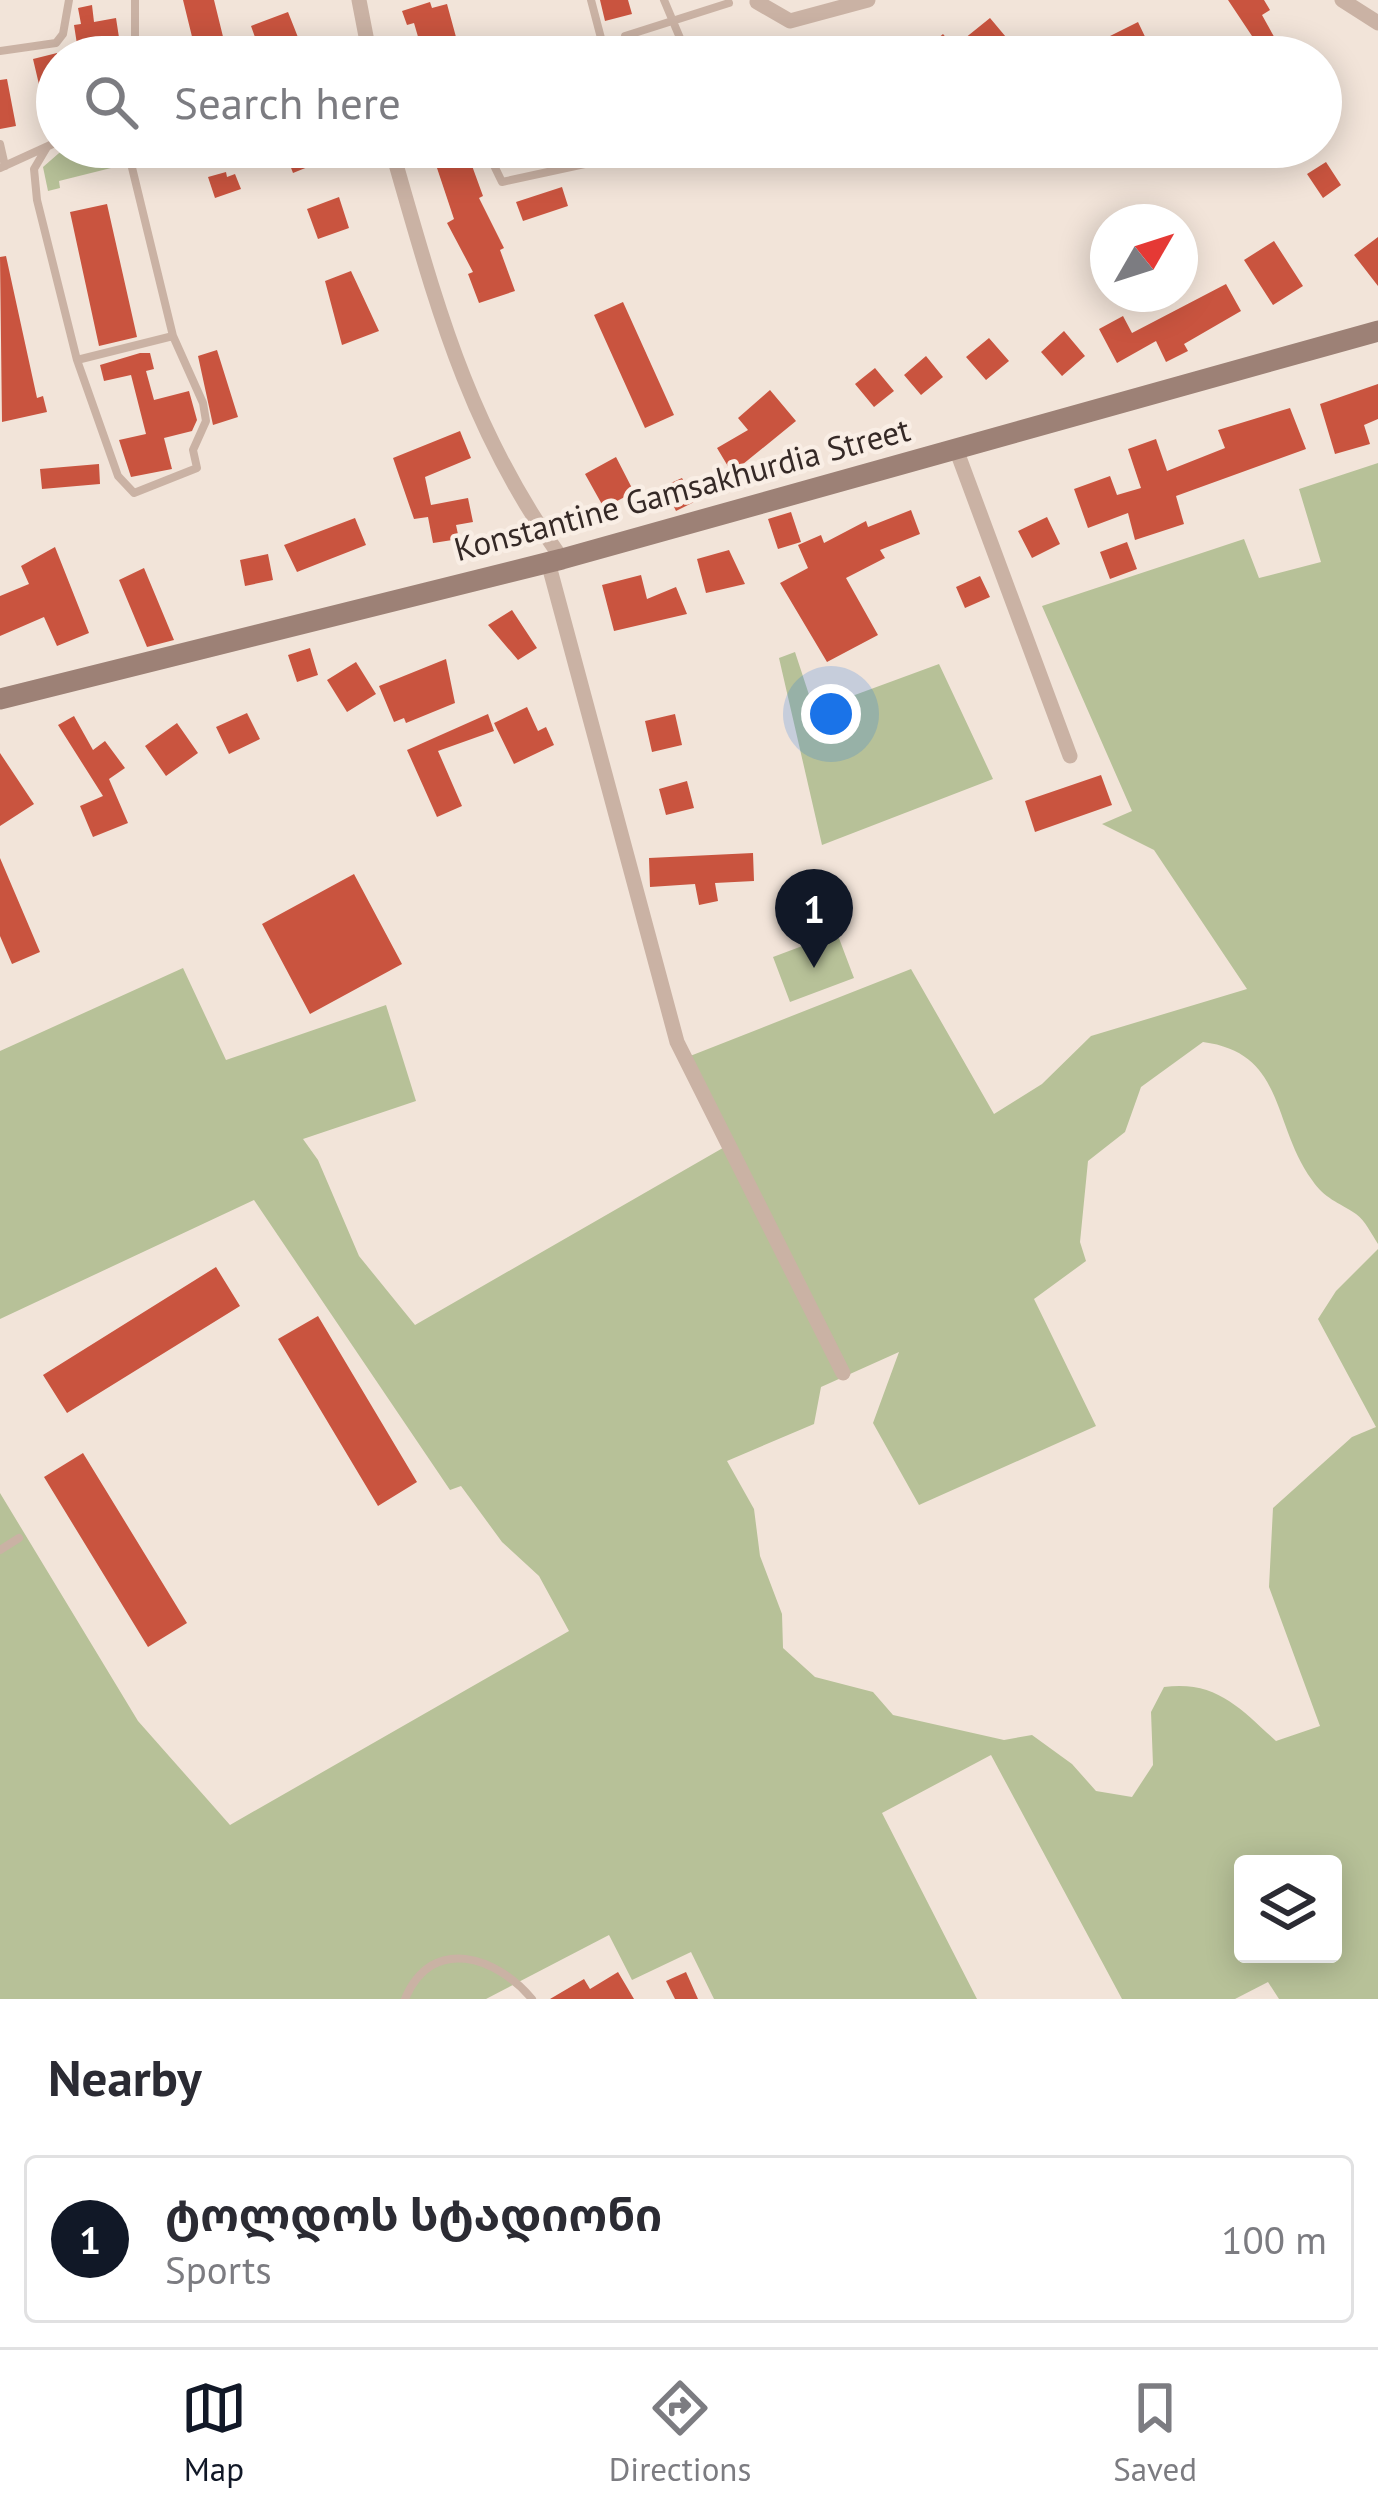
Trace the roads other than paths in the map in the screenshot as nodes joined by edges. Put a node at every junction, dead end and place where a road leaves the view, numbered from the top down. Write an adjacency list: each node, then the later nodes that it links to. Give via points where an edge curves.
1 (69, 0): 12 (lane)
2 (135, 0): 13 (lane)
3 (359, 0): 14 (street)
4 (591, 0): 15 (lane)
5 (664, 0): 10 (lane)
6 (868, 0): 8 (street, via 790,21)
7 (1342, 0): 11 (street)
8 (757, 2)
9 (729, 3): 10 (lane)
10 (676, 22): 16 (lane); 17 (lane)
11 (1378, 23)
12 (58, 36)
13 (135, 36)
14 (366, 36)
15 (600, 36)
16 (625, 36)
17 (681, 36)
18 (36, 46): 19 (lane)
19 (0, 51)
20 (0, 144): 23 (lane)
21 (36, 151): 23 (lane)
22 (36, 165): 30 (lane, via 37,200)
23 (3, 167)
24 (132, 168): 29 (lane)
25 (398, 168): 32 (street, via 456,363 496,458)
26 (495, 168): 27 (lane, via 502,182)
27 (560, 168)
28 (1378, 331): 31 (street, Konstantine Gamsakhurdia Street)
29 (173, 336): 30 (lane); 30 (lane, via 203,404 197,468 134,494 118,476)
30 (77, 360)
31 (956, 449): 32 (street, Konstantine Gamsakhurdia Street); 34 (street)
32 (555, 561): 33 (street, Konstantine Gamsakhurdia Street); 35 (street, via 677,1042)
33 (0, 699)
34 (1070, 756)
35 (843, 1373)
36 (19, 1538): 37 (lane)
37 (0, 1550)
38 (405, 1999): 39 (lane, via 456,1958 484,1958)
39 (532, 1999)

